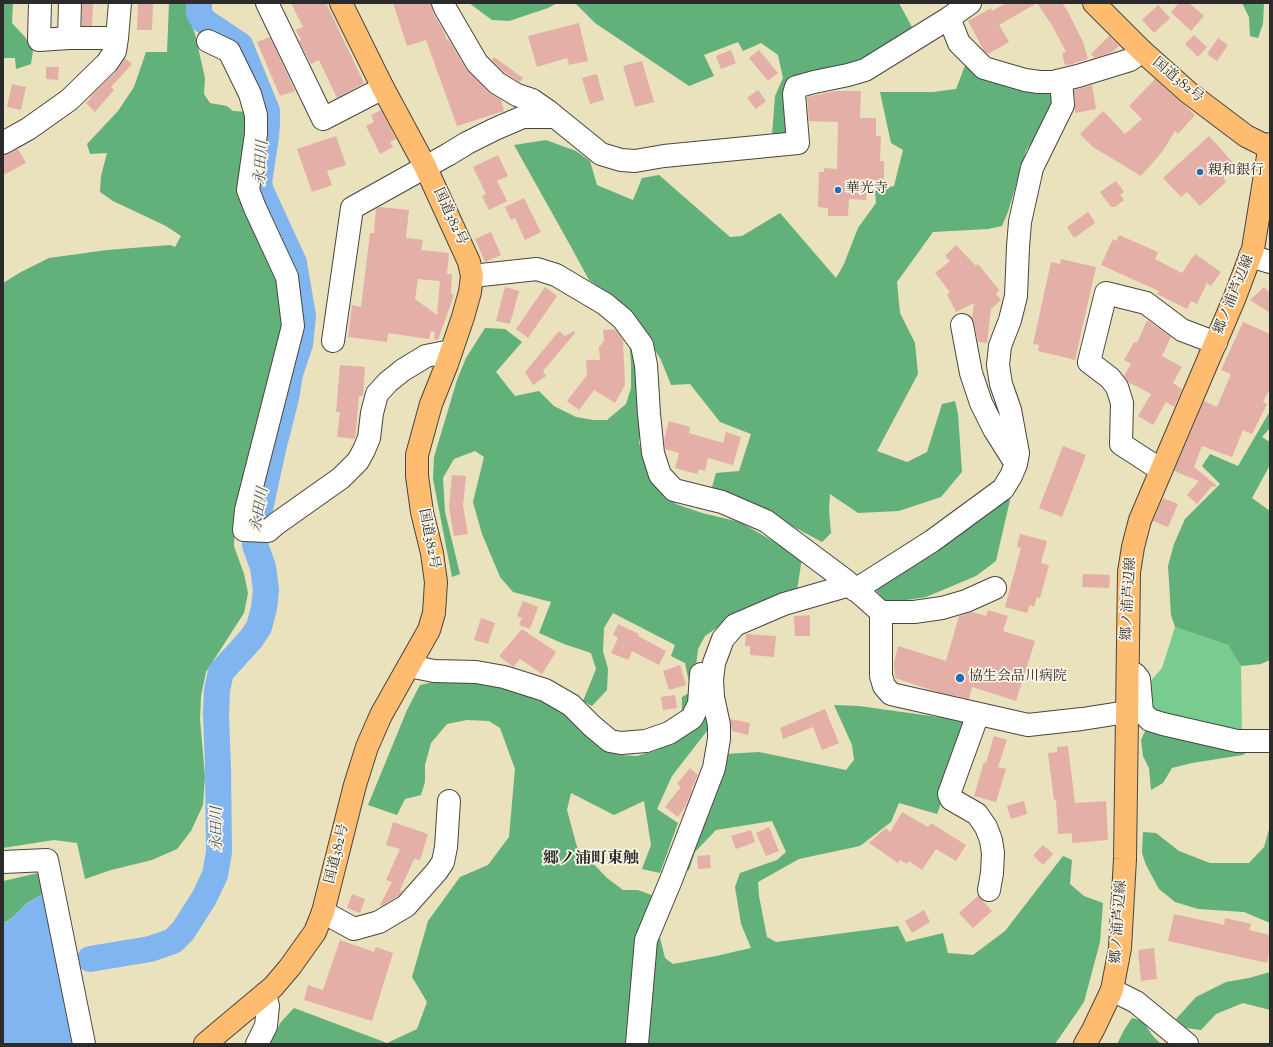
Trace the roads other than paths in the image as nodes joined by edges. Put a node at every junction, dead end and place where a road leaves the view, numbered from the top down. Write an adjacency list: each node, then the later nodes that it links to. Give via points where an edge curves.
1 (40, 3): 10 (street, via 40,40)
2 (70, 3): 10 (street)
3 (120, 3): 11 (street)
4 (267, 3): 15 (street, via 324,119)
5 (341, 3): 15 (main road, 国道382号)
6 (443, 3): 16 (street, via 477,63 497,83 517,95 532,100)
7 (970, 3): 9 (street)
8 (1094, 3): 13 (main road, 国道382号)
9 (948, 18): 14 (street, via 959,43 984,68 1025,80); 16 (street, via 864,70 796,87 794,94 798,143 635,161 621,160 601,154)
10 (69, 38): 11 (street)
11 (117, 38): 17 (street, via 115,51 107,63 74,95 28,129)
12 (208, 41): 25 (street, via 229,52 250,94 256,115 256,134 248,190 287,277 293,326 246,510 244,530 268,531 341,478 358,461 364,450 377,394 403,370 426,356)
13 (1142, 51): 14 (street, via 1130,60); 18 (main road, 国道382号, via 1189,93 1246,136)
14 (1061, 80): 26 (street, via 1063,105 1032,168 1020,222 1016,296 1000,346 998,365 1018,453)
15 (383, 88): 19 (main road, 国道382号)
16 (555, 117): 19 (street, via 523,116 466,142)
17 (3, 143)
18 (1270, 146): 20 (main road, 郷ノ浦芦辺線, via 1254,249)
19 (425, 166): 21 (main road, 国道382号, via 469,262); 23 (street, via 352,208)
20 (1260, 259): 24 (main road, 郷ノ浦芦辺線, via 1235,297)
21 (472, 276): 25 (main road, 国道382号, via 470,292); 28 (street, via 537,269 556,275 605,304 623,319 642,345 653,453 660,475 674,490 722,502 766,521)
22 (962, 325): 26 (street, via 971,373 981,403 994,430)
23 (333, 341)
24 (1216, 343): 27 (main road, 郷ノ浦芦辺線); 27 (street, via 1182,330 1146,303 1106,293 1089,362 1110,378 1117,387 1122,403 1121,444)
25 (451, 351): 32 (main road, 国道382号, via 431,404 417,455 422,512 436,582 434,613 429,630)
26 (1016, 464): 28 (street, via 1003,489 932,541)
27 (1161, 470): 33 (main road, 郷ノ浦芦辺線, via 1140,520 1133,547 1129,572)
28 (852, 588): 30 (street); 31 (street, via 784,604 735,625)
29 (995, 588): 30 (street, via 942,608 914,612)
30 (881, 612): 35 (street, via 881,676 884,686 891,694)
31 (728, 633): 32 (street, via 711,638 708,644 702,663 698,704 692,718 669,732 646,741 621,743 610,740 571,705 545,690 504,677 476,672 434,671); 46 (street, via 714,663 712,680 719,726 714,768 646,940)
32 (409, 666): 40 (main road, 国道382号, via 381,715 367,747)
33 (1128, 672): 34 (main road, 郷ノ浦芦辺線); 36 (street, via 1139,679 1142,712 1150,720 1237,740)
34 (1127, 712): 35 (street, via 1028,725); 41 (main road, 郷ノ浦芦辺線, via 1121,940)
35 (978, 714): 39 (street, via 949,794 951,799 977,814 986,827 993,853)
36 (1270, 740)
37 (449, 800): 40 (street, via 443,862 406,906 379,922 354,929)
38 (3, 862): 43 (street, via 47,860)
39 (989, 890)
40 (323, 912): 42 (main road, 国道382号, via 315,932 304,948)
41 (1112, 990): 47 (main road, 郷ノ浦芦辺線); 48 (street, via 1136,1002)
42 (265, 994): 44 (main road, 国道382号); 45 (street, via 268,1006 266,1026)
43 (84, 1044)
44 (205, 1044)
45 (257, 1044)
46 (636, 1044)
47 (1085, 1044)
48 (1187, 1044)

